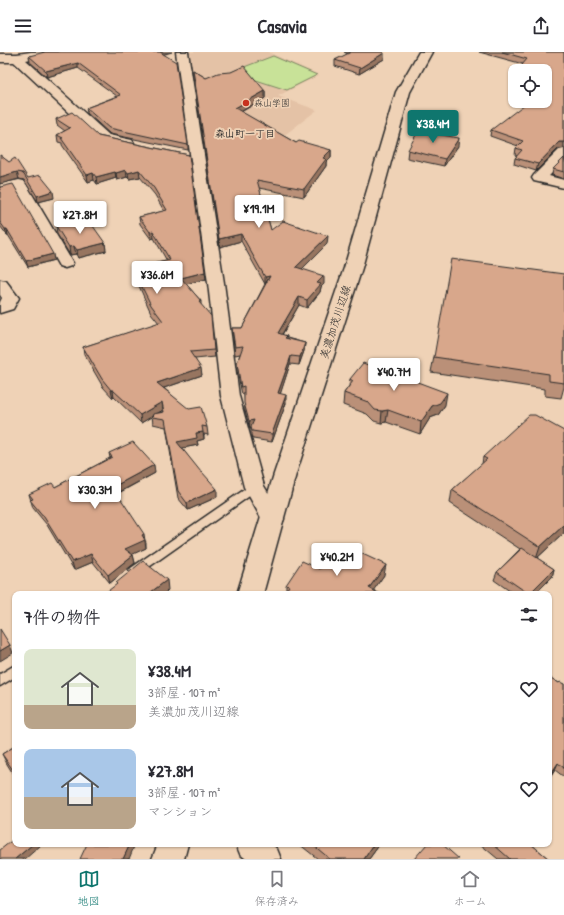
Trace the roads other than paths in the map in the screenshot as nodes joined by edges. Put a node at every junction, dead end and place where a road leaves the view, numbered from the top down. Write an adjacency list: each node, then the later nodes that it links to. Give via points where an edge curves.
1 (50, 52): 5 (street)
2 (182, 52): 13 (street, via 191,157 230,396)
3 (426, 52): 14 (main road, 美濃加茂川辺線, via 403,92 353,268 285,474)
4 (0, 58): 5 (street)
5 (17, 58): 6 (street, via 104,138)
6 (140, 146)
7 (564, 153): 8 (street, via 539,178)
8 (564, 184)
9 (0, 188): 10 (street, via 20,184)
10 (65, 263)
11 (0, 285): 12 (street, via 10,298 7,305)
12 (0, 308)
13 (254, 487): 14 (street); 15 (lane)
14 (273, 520): 16 (main road, 美濃加茂川辺線)
15 (128, 577)
16 (251, 591)
17 (12, 672): 18 (lane)
18 (0, 681)
19 (172, 847): 22 (main road)
20 (244, 847): 23 (street)
21 (253, 847): 24 (street)
22 (168, 859)
23 (244, 859)
24 (267, 859)

